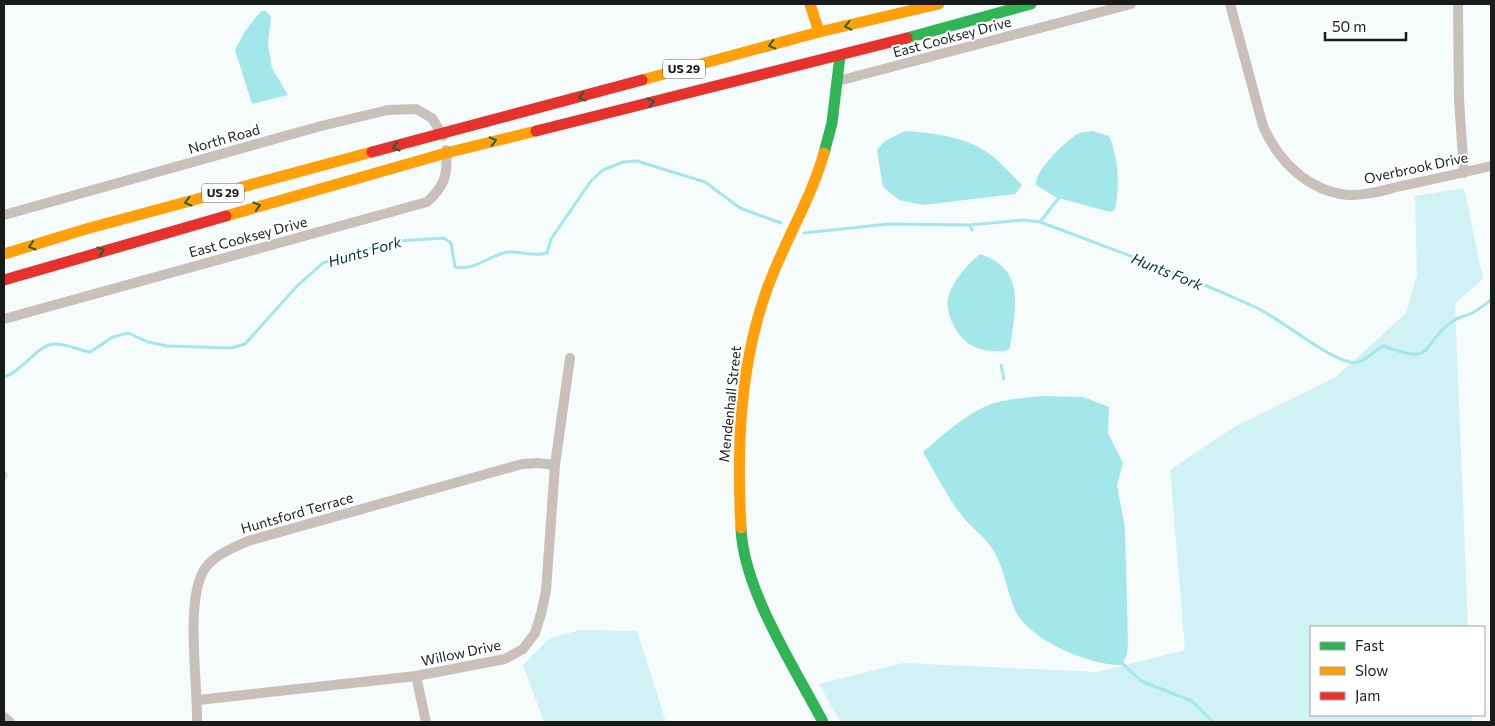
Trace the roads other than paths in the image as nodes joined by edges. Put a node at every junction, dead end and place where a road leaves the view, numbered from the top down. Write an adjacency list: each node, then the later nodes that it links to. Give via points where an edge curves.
1 (810, 4): 8 (main road)
2 (939, 4): 7 (main road, US 29)
3 (1031, 4): 9 (main road, US 29)
4 (1131, 4): 10 (street, East Cooksey Drive)
5 (1230, 4): 15 (street, Overbrook Drive, via 1263,126 1279,156 1305,180 1348,194 1370,193)
6 (1458, 4): 15 (street)
7 (911, 11): 8 (main road, US 29, one-way to 8); 9 (main road, via 844,43)
8 (819, 32): 11 (main road, via 816,43 766,60); 12 (main road, US 29, one-way to 12)
9 (840, 56): 10 (main road, Mendenhall Street); 11 (main road, US 29)
10 (838, 81): 28 (main road, Mendenhall Street, via 832,123 820,166 764,297 750,347 738,469 741,538 746,565 757,594)
11 (720, 85): 13 (main road, US 29, one-way to 11)
12 (443, 134): 13 (street, East Cooksey Drive); 16 (street, North Road, via 432,118 416,109 388,110); 17 (main road, US 29, one-way to 17)
13 (446, 153): 18 (main road, US 29, one-way to 13); 19 (street, East Cooksey Drive, via 447,172 440,190 427,202)
14 (1491, 166): 15 (street, Overbrook Drive)
15 (1464, 173)
16 (4, 215)
17 (4, 254)
18 (4, 280)
19 (4, 319)
20 (570, 358): 21 (street, Willow Drive)
21 (555, 465): 22 (street, Willow Drive, via 546,591 535,633 523,649 505,659); 23 (street, Huntsford Terrace, via 522,464 248,541 222,553 206,567 196,585 193,607)
22 (416, 676): 23 (street, Willow Drive); 27 (street)
23 (198, 700): 26 (street, Huntsford Terrace)
24 (4, 717): 25 (street)
25 (10, 722)
26 (197, 722)
27 (426, 722)
28 (823, 722)

